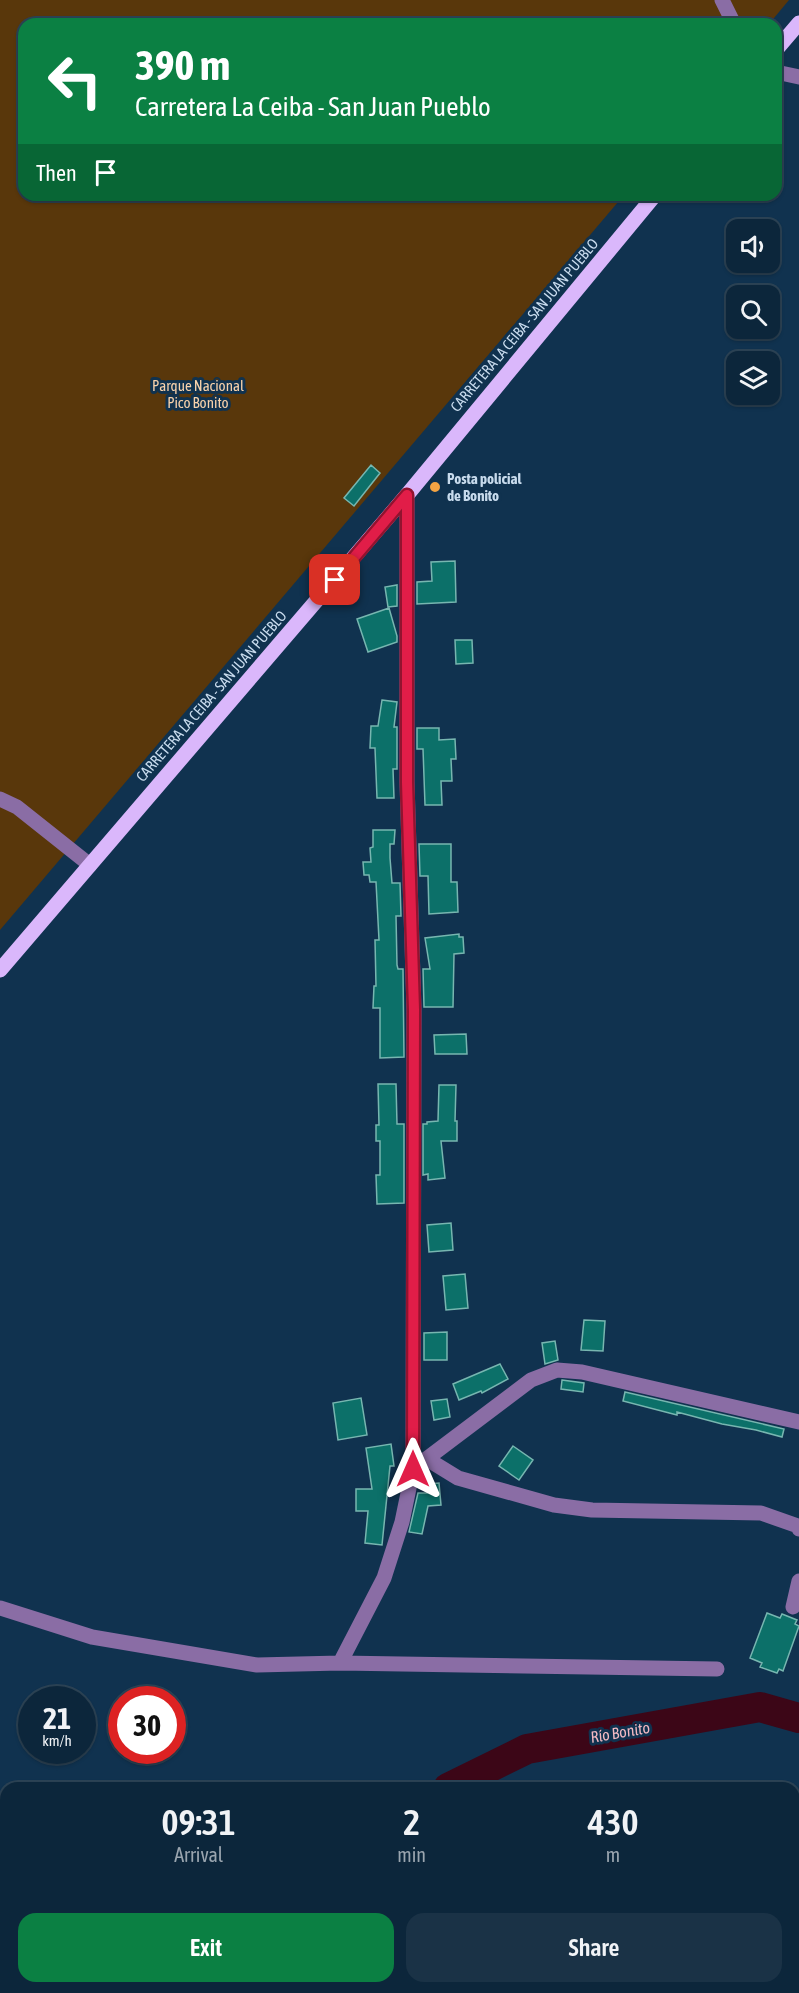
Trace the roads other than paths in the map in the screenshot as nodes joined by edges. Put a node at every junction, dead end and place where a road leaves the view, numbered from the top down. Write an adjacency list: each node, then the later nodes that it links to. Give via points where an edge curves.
1 (722, 0): 2 (street)
2 (731, 18)
3 (799, 23): 4 (main road)
4 (782, 43)
5 (782, 73): 6 (street)
6 (799, 77)
7 (650, 201): 8 (main road, CARRETERA LA CEIBA - SAN JUAN PUEBLO)
8 (407, 495): 10 (main road, CARRETERA LA CEIBA - SAN JUAN PUEBLO); 14 (street, via 407,782 414,1010)
9 (0, 799): 10 (street, via 17,807)
10 (90, 865): 11 (main road, CARRETERA LA CEIBA - SAN JUAN PUEBLO)
11 (0, 970)
12 (799, 1422): 13 (street, via 582,1371 557,1370 531,1380)
13 (427, 1459): 14 (street); 15 (street, via 458,1478 554,1505 592,1510 761,1513)
14 (413, 1469): 19 (street, via 384,1578)
15 (799, 1529)
16 (799, 1581): 17 (street)
17 (793, 1607)
18 (0, 1608): 19 (street, via 92,1637 257,1665)
19 (340, 1663): 20 (street)
20 (717, 1669)

